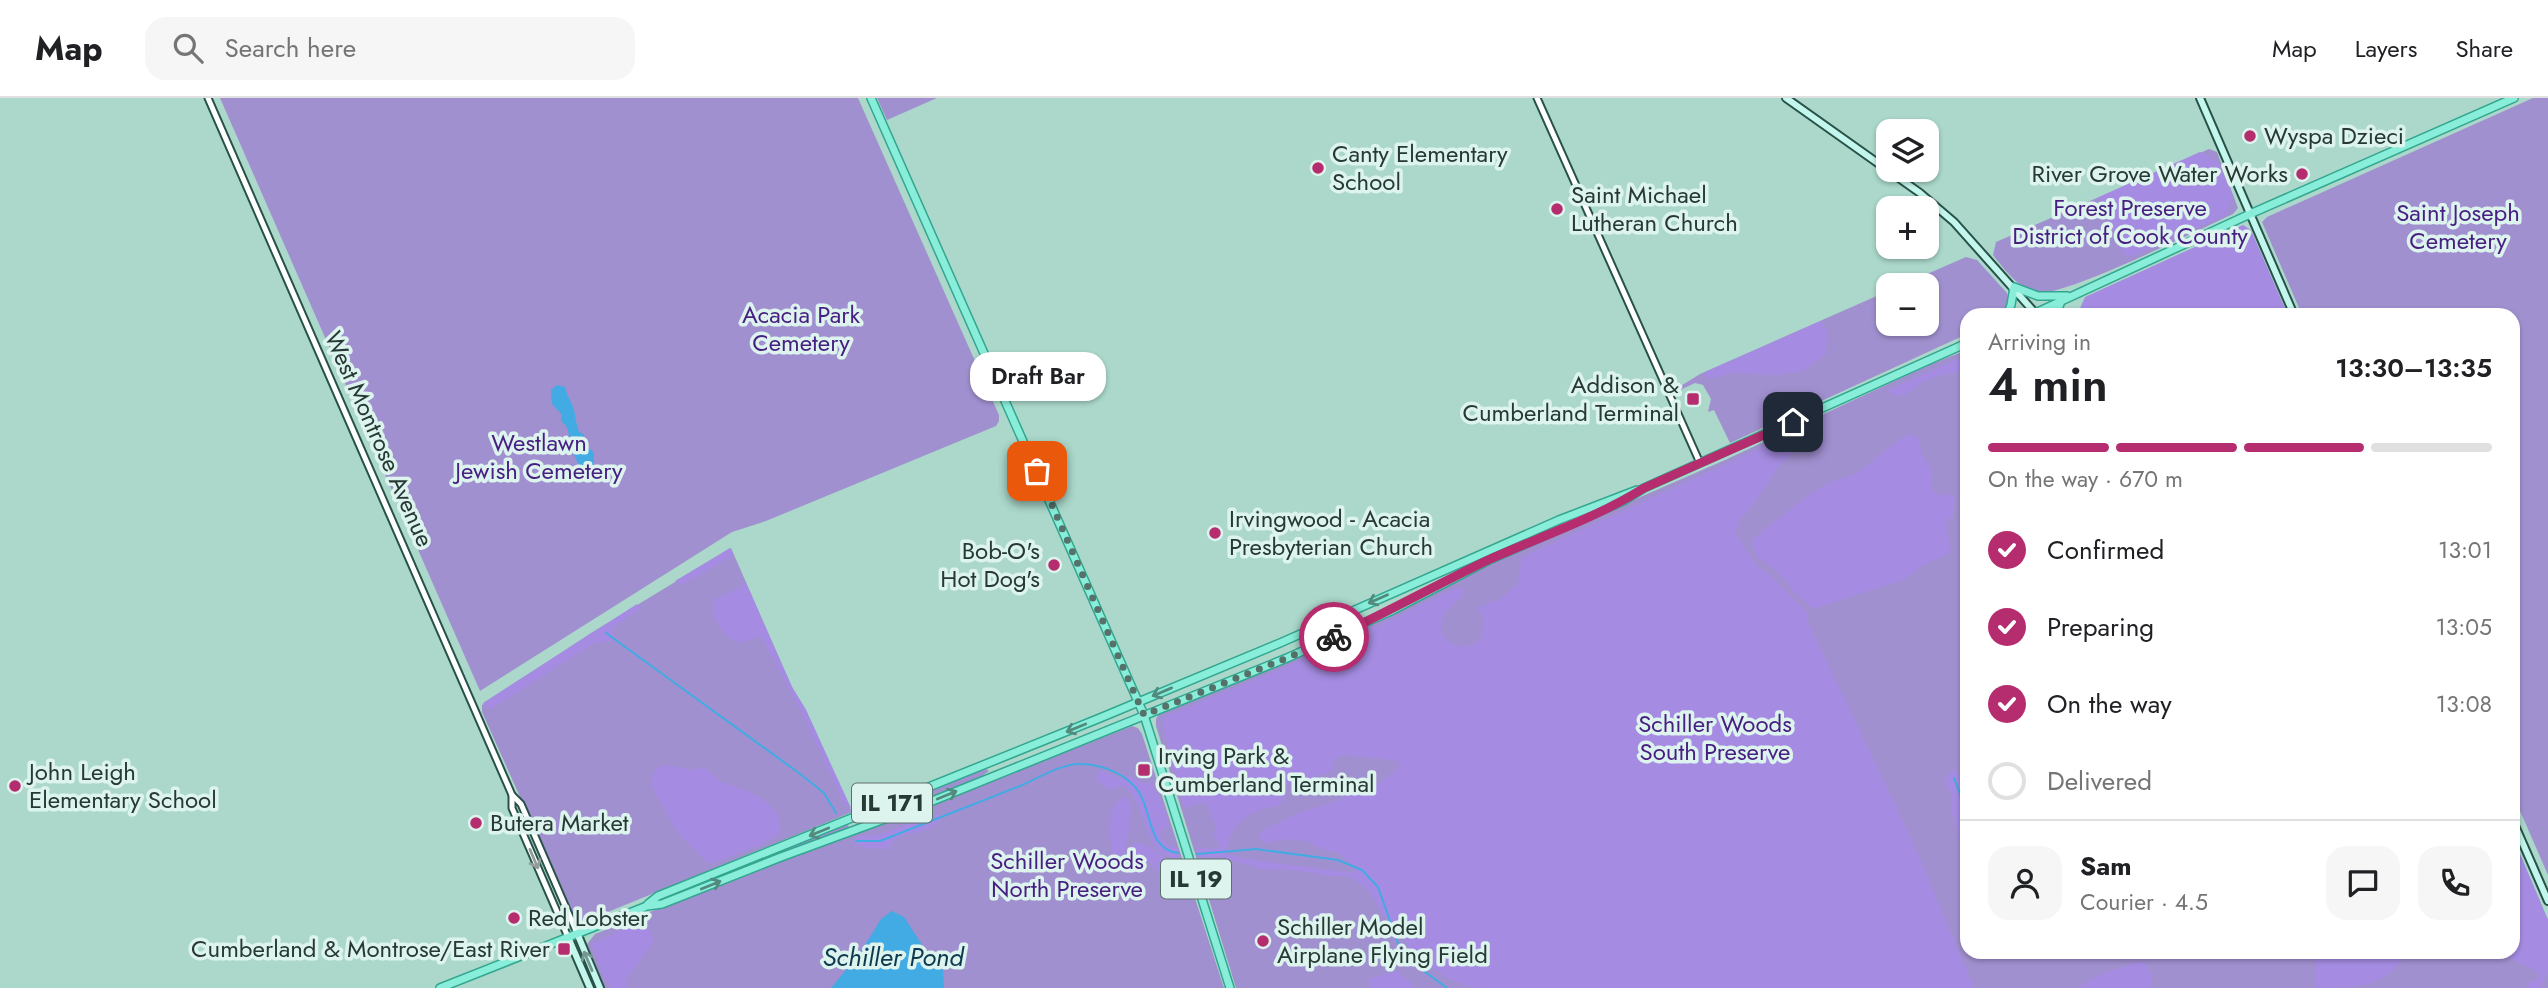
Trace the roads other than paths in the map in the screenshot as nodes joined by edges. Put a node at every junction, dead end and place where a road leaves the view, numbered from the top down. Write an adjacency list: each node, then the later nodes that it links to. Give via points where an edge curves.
1 (208, 98): 21 (street, West Montrose Avenue)
2 (871, 98): 19 (main road, IL 19)
3 (1537, 98): 17 (street)
4 (1786, 98): 8 (main road, via 1920,193 1954,222)
5 (2200, 98): 7 (main road)
6 (2514, 98): 7 (main road)
7 (2250, 214): 9 (main road); 15 (main road)
8 (2014, 287): 9 (main road, via 2038,296); 11 (main road); 12 (main road)
9 (2071, 296): 10 (main road)
10 (2061, 301): 13 (main road); 14 (main road)
11 (2010, 308)
12 (2030, 308)
13 (2046, 308)
14 (2058, 308)
15 (2291, 308)
16 (1960, 347): 17 (main road, IL 171)
17 (1700, 463): 18 (main road, IL 171)
18 (1644, 488): 19 (main road, IL 171, one-way to 19); 20 (main road, IL 171, via 1299,653)
19 (1139, 702): 20 (main road, IL 19); 24 (main road, IL 171, one-way to 24, via 658,896)
20 (1144, 715): 24 (main road, IL 171, one-way to 20, via 662,904 910,810); 30 (main road, IL 19)
21 (512, 795): 25 (street, West Montrose Avenue); 26 (street, West Montrose Avenue, one-way to 26, via 513,808)
22 (2520, 837): 23 (main road)
23 (2548, 901)
24 (647, 905): 25 (main road, IL 171)
25 (577, 933): 26 (main road, IL 171); 29 (main road, West Montrose Avenue, one-way to 25)
26 (568, 937): 27 (main road, IL 171); 28 (main road, West Montrose Avenue)
27 (440, 988)
28 (590, 988)
29 (600, 988)
30 (1230, 988)

